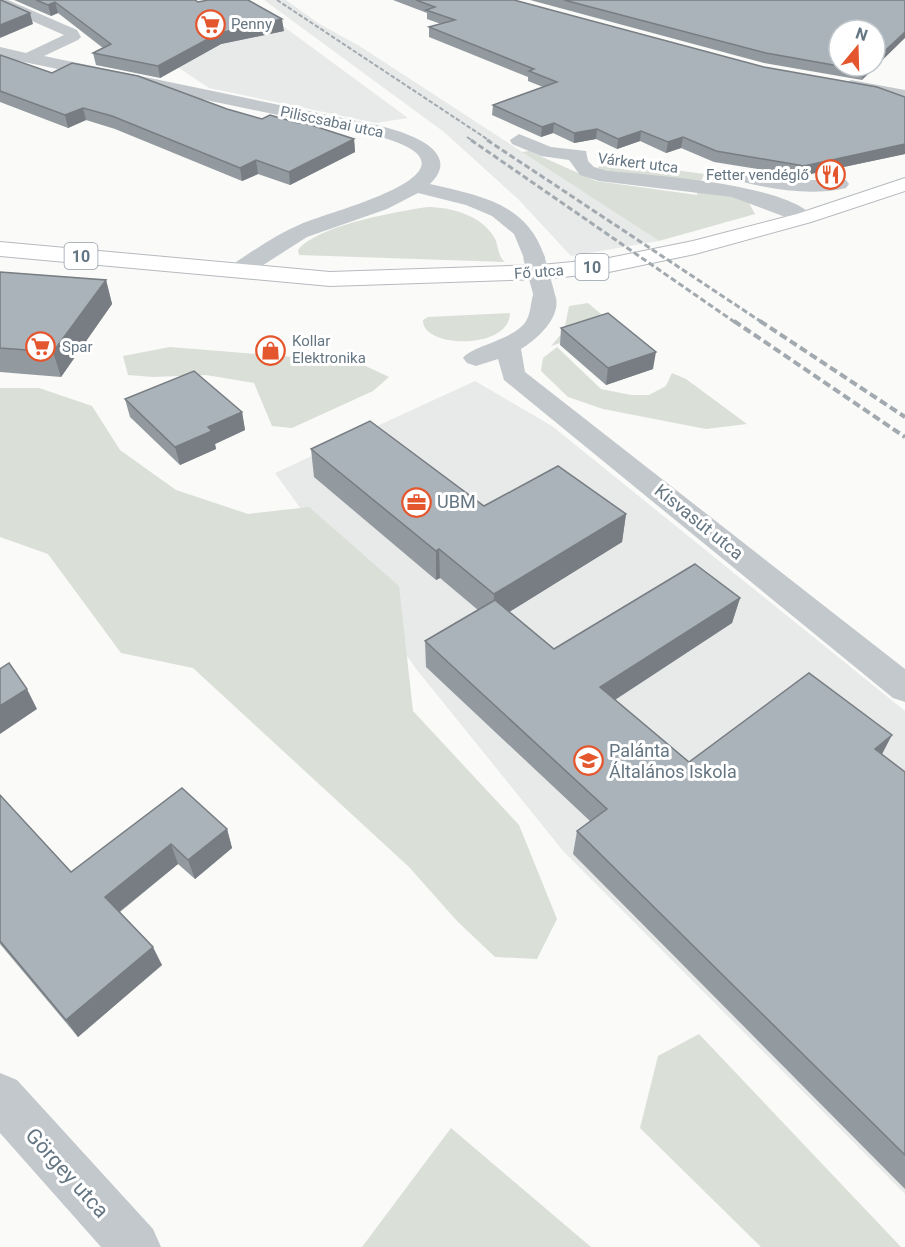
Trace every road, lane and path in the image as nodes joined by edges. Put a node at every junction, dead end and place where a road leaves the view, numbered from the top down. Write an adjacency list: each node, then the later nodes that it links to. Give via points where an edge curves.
1 (0, 2): 3 (street, via 72,33 73,37)
2 (0, 52): 3 (street, Piliscsabai utca)
3 (27, 58): 10 (street, Piliscsabai utca, via 394,135 412,142 430,160 430,170)
4 (836, 83): 5 (street)
5 (905, 95)
6 (519, 140): 7 (street, Várkert utca, via 548,152)
7 (579, 155): 8 (street, Várkert utca, via 803,186); 11 (street, Várkert utca, via 579,162 587,171 606,177 732,191 765,198)
8 (839, 184)
9 (905, 184): 11 (main road, Fő utca / 10)
10 (417, 187): 13 (street, via 311,226); 14 (street, bridge, via 490,207 521,229 544,294 540,318 527,335)
11 (804, 218): 13 (main road, Fő utca / 10, via 685,249 578,269 387,279 330,279)
12 (0, 249): 13 (main road, Fő utca / 10)
13 (238, 271)
14 (508, 348): 15 (street); 16 (street, Kisvasút utca, via 513,375)
15 (476, 358)
16 (905, 688)
17 (6, 1119): 18 (street, Görgey utca)
18 (135, 1247)

